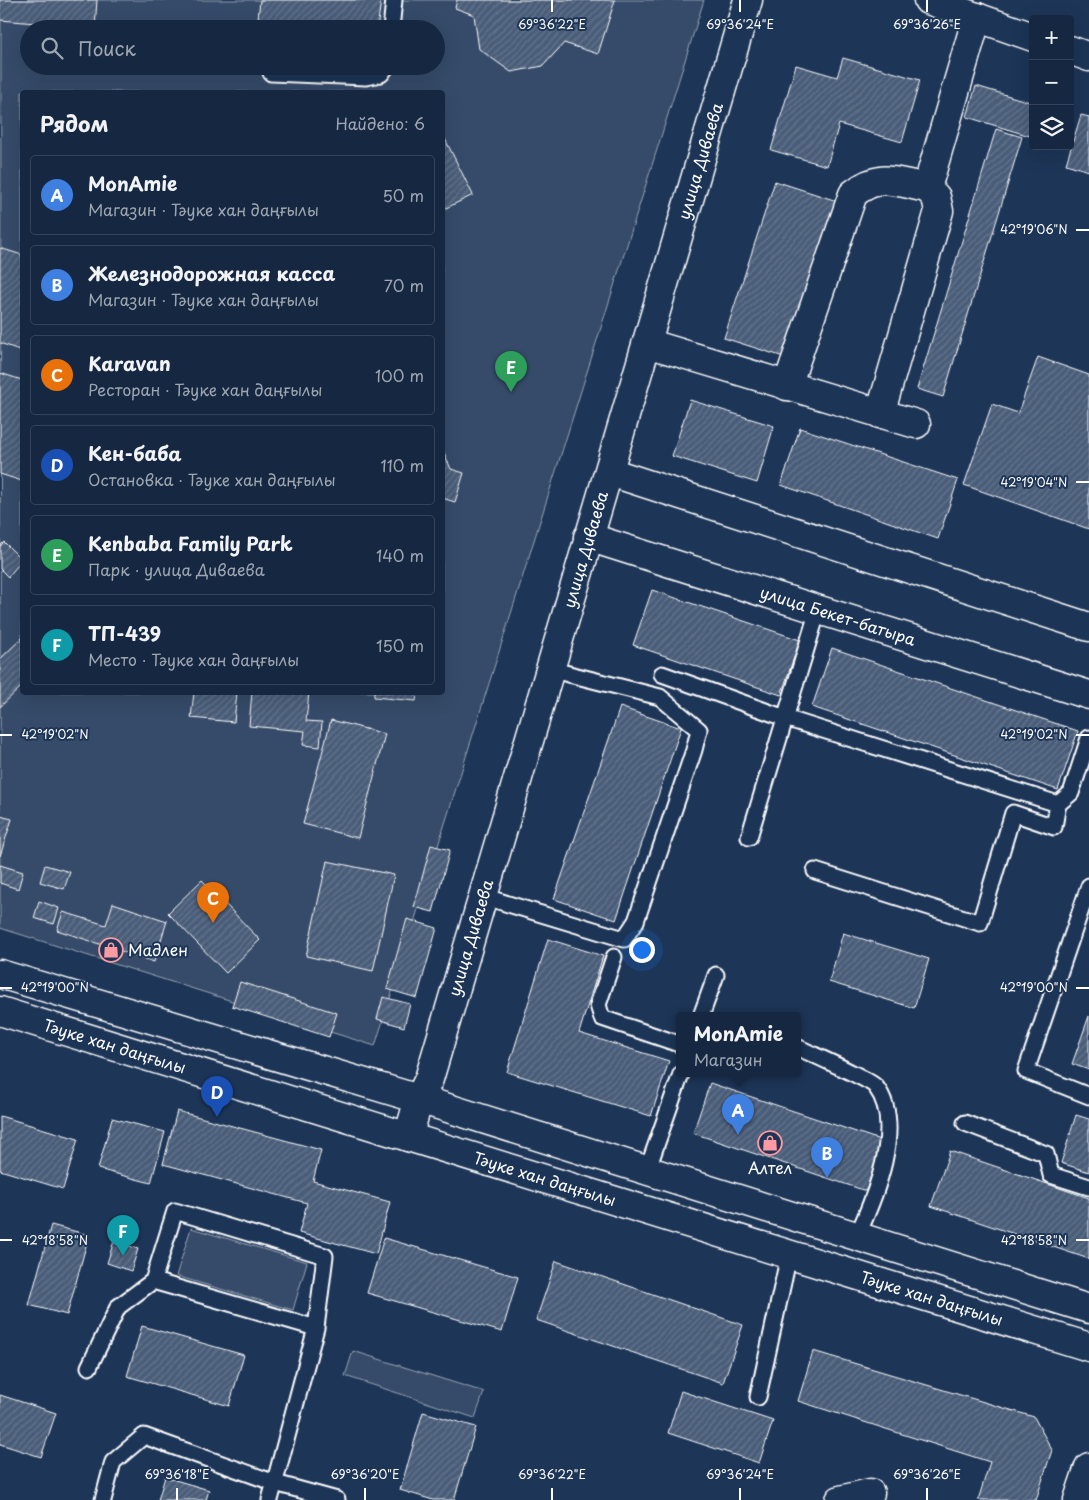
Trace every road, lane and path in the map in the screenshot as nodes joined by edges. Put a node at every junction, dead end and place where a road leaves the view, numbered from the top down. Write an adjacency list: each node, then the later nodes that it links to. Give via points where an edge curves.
1 (394, 0): 5 (lane)
2 (748, 0): 12 (street, улица Диваева)
3 (944, 3): 4 (street)
4 (977, 17): 6 (street); 11 (street)
5 (392, 20)
6 (1029, 36)
7 (1074, 51): 8 (street)
8 (1089, 57)
9 (318, 75): 10 (lane)
10 (376, 75)
11 (926, 188): 13 (street, via 884,180 867,182 853,194); 14 (street, via 936,198 939,211)
12 (647, 343): 13 (street); 16 (street, улица Диваева)
13 (787, 386): 14 (street)
14 (880, 414): 15 (street)
15 (916, 424)
16 (610, 472): 17 (street, улица Диваева); 19 (street)
17 (588, 537): 18 (street, улица Бекет-батыра); 20 (street, улица Диваева)
18 (818, 610): 22 (street, улица Бекет-батыра); 23 (lane)
19 (1089, 627)
20 (549, 669): 29 (street, улица Диваева); 29 (lane, via 660,697 699,730 694,750 636,921 624,939)
21 (662, 674): 23 (lane)
22 (1089, 695)
23 (785, 718): 25 (lane); 26 (lane)
24 (1089, 738): 25 (lane, via 1071,793)
25 (1058, 804): 27 (lane, via 1054,828 1013,813 980,923)
26 (749, 836)
27 (816, 871)
28 (1089, 886): 38 (lane, via 1026,1071)
29 (482, 896): 39 (street, улица Диваева)
30 (614, 957): 35 (lane, via 598,1005 602,1018)
31 (0, 974): 39 (street)
32 (716, 975): 34 (lane)
33 (0, 1011): 41 (street, Тәуке хан даңғылы)
34 (702, 1012)
35 (676, 1043)
36 (801, 1050): 44 (lane, via 875,1085 888,1113 888,1145)
37 (680, 1077): 42 (lane)
38 (1089, 1096)
39 (420, 1100): 41 (street, улица Диваева); 42 (street)
40 (965, 1123): 43 (lane, via 1046,1154 1051,1175)
41 (408, 1137): 45 (street, Тәуке хан даңғылы)
42 (647, 1171): 44 (street)
43 (1089, 1187)
44 (857, 1236): 47 (street)
45 (790, 1255): 49 (street, Тәуке хан даңғылы); 51 (lane)
46 (153, 1281): 48 (lane); 48 (lane, via 175,1211 325,1256); 50 (lane, via 118,1307)
47 (1089, 1309)
48 (316, 1328): 53 (lane)
49 (1089, 1347)
50 (89, 1367)
51 (758, 1397)
52 (1089, 1468): 59 (street)
53 (275, 1483): 55 (lane, via 144,1436 113,1462); 56 (lane); 57 (lane)
54 (870, 1493): 58 (street)
55 (103, 1500)
56 (270, 1500)
57 (336, 1500)
58 (840, 1500)
59 (1078, 1500)

